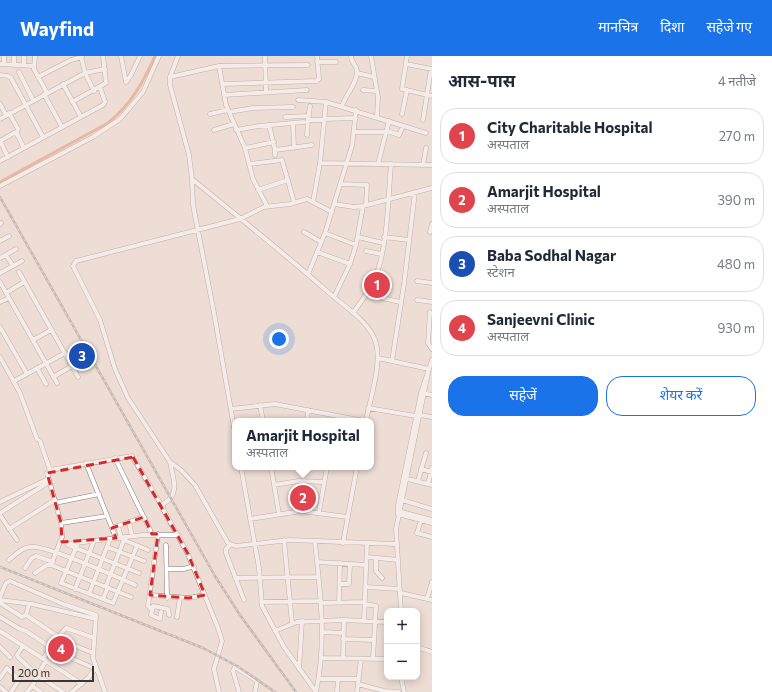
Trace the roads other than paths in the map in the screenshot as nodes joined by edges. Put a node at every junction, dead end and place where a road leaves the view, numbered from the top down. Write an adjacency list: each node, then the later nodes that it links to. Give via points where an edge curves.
1 (4, 56): 18 (street)
2 (14, 56): 20 (street)
3 (24, 56): 21 (street)
4 (34, 56): 24 (street)
5 (81, 56): 29 (street); 32 (street)
6 (104, 56): 26 (street)
7 (121, 56): 8 (street, via 124,80 127,82)
8 (140, 56)
9 (159, 56): 103 (street, via 143,92 120,119 94,137)
10 (178, 56): 33 (street)
11 (265, 56): 22 (street)
12 (317, 56): 16 (street)
13 (351, 56): 30 (street)
14 (371, 56): 34 (street)
15 (407, 56): 19 (street)
16 (317, 62): 17 (street); 35 (street, via 317,81)
17 (336, 62)
18 (2, 64): 20 (street)
19 (406, 64): 27 (street); 41 (street, via 401,87)
20 (14, 65): 21 (street)
21 (24, 65): 24 (street)
22 (266, 65): 23 (street); 25 (street); 35 (street)
23 (308, 65)
24 (34, 66): 32 (street)
25 (219, 66): 33 (street); 37 (street)
26 (105, 69): 29 (street); 38 (street, via 106,83)
27 (432, 69): 46 (street)
28 (19, 72): 49 (street)
29 (84, 73): 36 (street); 42 (street)
30 (357, 73): 34 (street); 56 (street)
31 (0, 75): 54 (street, via 10,77)
32 (38, 77): 45 (street)
33 (170, 77): 100 (street, via 189,155)
34 (374, 77): 43 (street)
35 (266, 82): 37 (street); 44 (street)
36 (63, 84): 45 (street); 51 (street)
37 (222, 84): 47 (street)
38 (100, 87): 42 (street); 63 (street, via 105,103)
39 (307, 90): 44 (street)
40 (363, 90): 43 (street)
41 (407, 90): 46 (street); 62 (street)
42 (94, 91): 51 (street)
43 (376, 91): 65 (street)
44 (266, 92): 47 (street)
45 (45, 94): 49 (street); 76 (street)
46 (426, 94): 48 (street); 70 (street)
47 (224, 96): 59 (street)
48 (432, 96)
49 (33, 100): 54 (street)
50 (298, 100): 52 (street)
51 (72, 102): 63 (street)
52 (326, 102): 56 (street); 69 (street)
53 (0, 104): 60 (street)
54 (25, 105): 60 (street); 84 (street)
55 (310, 106): 68 (street)
56 (342, 106): 58 (street)
57 (293, 107): 59 (street)
58 (356, 110): 65 (street); 67 (street)
59 (228, 111): 61 (street); 73 (street)
60 (8, 114): 66 (street); 82 (street, via 18,129)
61 (210, 114)
62 (402, 114)
63 (80, 117): 76 (street)
64 (285, 117): 68 (street)
65 (376, 117): 71 (street)
66 (0, 118)
67 (356, 118): 69 (street); 80 (street)
68 (307, 119): 69 (street); 72 (street); 83 (street)
69 (324, 120): 93 (street)
70 (423, 120)
71 (389, 121): 75 (street); 79 (street)
72 (293, 123): 74 (street); 89 (street)
73 (234, 124): 77 (street); 78 (street)
74 (269, 125): 78 (street); 85 (street)
75 (403, 126): 79 (street, via 399,135); 81 (street)
76 (62, 127): 84 (street)
77 (214, 130)
78 (236, 130): 88 (street)
79 (386, 131): 80 (street); 96 (street)
80 (354, 132): 94 (street)
81 (426, 133)
82 (16, 134): 87 (street); 91 (street, via 0,141)
83 (307, 135)
84 (43, 137): 87 (street)
85 (274, 142): 88 (street); 89 (street, via 275,153)
86 (312, 145): 89 (street)
87 (24, 148): 91 (street)
88 (245, 148): 95 (street)
89 (294, 148)
90 (426, 148): 98 (street)
91 (8, 157): 92 (street)
92 (0, 161)
93 (320, 163): 94 (street); 109 (street)
94 (346, 163): 96 (street); 102 (street)
95 (249, 164): 101 (street, via 282,160); 105 (street)
96 (378, 164): 97 (street)
97 (391, 164): 98 (street); 107 (street)
98 (423, 165): 99 (street)
99 (432, 165)
100 (192, 179): 114 (street); 116 (street, via 192,197)
101 (288, 180): 105 (street); 108 (street)
102 (340, 184): 110 (street); 111 (street, via 367,185)
103 (0, 186)
104 (432, 188): 106 (street)
105 (258, 190): 112 (street)
106 (415, 192): 107 (street); 123 (street)
107 (388, 199): 111 (street); 122 (street)
108 (294, 202): 109 (street, via 307,198); 112 (street)
109 (313, 202): 113 (street)
110 (334, 204): 111 (street, via 354,207); 113 (street)
111 (365, 205): 121 (street)
112 (267, 206): 114 (street)
113 (332, 212): 119 (street)
114 (240, 219): 116 (street); 139 (street)
115 (432, 224): 118 (street)
116 (198, 230): 178 (street); 191 (street, via 76,261 73,264 104,328 120,382 138,415)
117 (304, 232): 125 (street)
118 (430, 232)
119 (325, 233): 125 (street); 127 (street)
120 (9, 236): 124 (street)
121 (358, 237): 126 (street); 127 (street)
122 (384, 237): 123 (street); 126 (street)
123 (409, 240): 150 (street)
124 (0, 241)
125 (321, 242): 130 (street)
126 (383, 243): 131 (street)
127 (356, 245): 135 (street)
128 (16, 249): 132 (street)
129 (366, 251): 131 (street)
130 (317, 252): 135 (street); 139 (street)
131 (381, 254): 144 (street)
132 (6, 255): 133 (street); 136 (street)
133 (0, 258)
134 (22, 261): 136 (street)
135 (350, 264): 146 (street)
136 (13, 266): 138 (street)
137 (18, 272): 142 (street)
138 (0, 273)
139 (308, 274): 146 (street)
140 (417, 281): 143 (street)
141 (0, 282): 145 (street)
142 (24, 282): 145 (street); 156 (street)
143 (432, 283)
144 (368, 290): 150 (street, via 382,298); 153 (street)
145 (6, 293): 147 (street)
146 (334, 297): 153 (street)
147 (9, 298): 149 (street); 158 (street)
148 (417, 300): 151 (street)
149 (0, 302)
150 (400, 302): 163 (street)
151 (432, 302)
152 (430, 312): 154 (street)
153 (353, 314): 162 (street, via 371,333)
154 (431, 319): 157 (street)
155 (0, 328): 168 (street)
156 (51, 330): 158 (street); 160 (street)
157 (430, 331): 159 (street, via 428,343)
158 (33, 340): 164 (street)
159 (432, 349)
160 (65, 353): 164 (street); 165 (street)
161 (0, 357): 171 (street)
162 (378, 358): 163 (street); 177 (street)
163 (392, 361): 166 (street)
164 (46, 363): 167 (street); 169 (street)
165 (72, 366): 169 (street); 170 (street)
166 (430, 367): 174 (street)
167 (37, 368): 168 (street); 173 (street)
168 (26, 374): 171 (street)
169 (53, 377): 172 (street)
170 (78, 377)
171 (14, 381): 194 (street)
172 (57, 383)
173 (46, 384)
174 (422, 393): 175 (street); 181 (street)
175 (432, 395)
176 (260, 405): 178 (street); 179 (street, via 275,404); 184 (street)
177 (368, 408): 181 (street); 188 (street)
178 (231, 409): 183 (street)
179 (308, 410): 180 (street); 185 (street)
180 (337, 415): 186 (street); 187 (street)
181 (418, 416): 182 (street); 200 (street)
182 (432, 417)
183 (232, 418)
184 (262, 418)
185 (307, 418)
186 (336, 418)
187 (351, 418)
188 (366, 418)
189 (426, 453): 193 (street)
190 (115, 458): 192 (street); 210 (street, via 133,457); 217 (street)
191 (170, 462): 210 (street, via 174,493); 247 (street, via 195,485)
192 (86, 463): 194 (street); 206 (street)
193 (421, 469): 199 (street); 203 (street)
194 (50, 470): 201 (street, via 47,473)
195 (242, 470): 219 (street)
196 (272, 470): 204 (street)
197 (326, 470): 202 (street)
198 (356, 470): 218 (street)
199 (432, 471): 205 (street)
200 (405, 478): 203 (street); 207 (street); 215 (street)
201 (49, 480): 208 (street); 209 (street); 213 (street)
202 (324, 482): 204 (street, via 299,481); 212 (street)
203 (418, 482): 205 (street)
204 (274, 485): 214 (street)
205 (430, 485)
206 (99, 494): 208 (street); 216 (street)
207 (402, 500): 211 (street); 215 (street)
208 (55, 501): 223 (street); 226 (street)
209 (0, 502)
210 (162, 506): 229 (street)
211 (432, 509)
212 (319, 512): 214 (street); 218 (street)
213 (0, 514): 226 (street)
214 (279, 514): 219 (street)
215 (398, 514): 220 (street); 222 (street); 245 (street)
216 (107, 516): 223 (street); 225 (street)
217 (144, 517): 221 (street); 227 (street)
218 (348, 517): 242 (street)
219 (250, 519): 241 (street)
220 (421, 520): 222 (street); 231 (street, via 417,533)
221 (129, 522): 224 (street); 230 (street)
222 (432, 522)
223 (61, 523): 238 (street)
224 (118, 526): 225 (street); 233 (street)
225 (112, 528): 232 (street)
226 (10, 529): 235 (street)
227 (152, 534): 228 (street); 230 (street)
228 (158, 534): 229 (street); 298 (street)
229 (178, 535): 270 (street)
230 (132, 536): 233 (street)
231 (432, 537)
232 (116, 538): 233 (street); 234 (street)
233 (123, 538): 248 (street); 252 (street)
234 (110, 539): 237 (street); 249 (street)
235 (17, 540)
236 (284, 540): 239 (street); 241 (street); 282 (street)
237 (94, 541): 240 (street); 254 (street)
238 (62, 542): 243 (street); 253 (street)
239 (315, 542): 242 (street); 263 (street)
240 (78, 543): 243 (street); 250 (street)
241 (255, 543): 247 (street); 281 (street)
242 (343, 543): 244 (street)
243 (67, 544): 250 (street)
244 (368, 544): 245 (street); 256 (street)
245 (396, 544): 261 (street)
246 (166, 545): 273 (street)
247 (230, 545): 283 (street, via 226,553)
248 (137, 546): 251 (street); 255 (street)
249 (107, 547): 252 (street); 257 (street)
250 (76, 548): 254 (street); 259 (street)
251 (148, 550)
252 (119, 552): 255 (street); 265 (street)
253 (57, 553): 259 (street); 260 (street, via 31,546); 264 (street)
254 (89, 553): 257 (street); 266 (street)
255 (133, 557): 262 (street); 272 (street)
256 (367, 557): 258 (street); 269 (street)
257 (102, 558): 265 (street); 274 (street)
258 (376, 558): 261 (street); 284 (street, via 376,572)
259 (71, 559): 266 (street); 275 (street)
260 (9, 560)
261 (398, 560): 294 (street)
262 (144, 561)
263 (317, 562): 267 (street); 280 (street)
264 (52, 563): 271 (street, via 36,556); 275 (street); 276 (street)
265 (115, 563): 272 (street); 278 (street)
266 (85, 564): 274 (street); 279 (street)
267 (340, 564): 268 (street); 288 (street)
268 (350, 564): 269 (street); 288 (street, via 349,584)
269 (366, 565): 291 (street)
270 (194, 566): 273 (street); 297 (street)
271 (25, 568)
272 (128, 569): 277 (street); 285 (street)
273 (166, 569): 301 (street)
274 (98, 570): 278 (street); 286 (street)
275 (66, 571): 279 (street); 292 (street, via 62,583)
276 (35, 573)
277 (139, 573)
278 (110, 575): 285 (street); 290 (street)
279 (80, 576): 286 (street); 292 (street)
280 (318, 576): 282 (street); 309 (street)
281 (260, 577): 282 (street); 283 (street); 308 (street)
282 (288, 577): 307 (street)
283 (235, 578): 305 (street)
284 (382, 578)
285 (123, 580): 289 (street); 295 (street)
286 (93, 582): 290 (street); 296 (street)
287 (432, 583): 304 (street)
288 (340, 584): 311 (street)
289 (134, 585)
290 (107, 587): 295 (street); 303 (street)
291 (365, 587): 294 (street); 312 (street)
292 (75, 588): 296 (street)
293 (2, 589): 300 (street); 321 (street, via 10,581 63,604 94,614)
294 (400, 591): 304 (street); 314 (street)
295 (119, 592): 299 (street); 303 (street, via 114,603)
296 (88, 594): 303 (street)
297 (205, 595): 302 (street); 369 (street, via 222,641 214,668)
298 (150, 596): 301 (street); 315 (street, via 148,606)
299 (131, 597)
300 (0, 598): 313 (street)
301 (167, 598): 302 (street)
302 (180, 598): 320 (street)
303 (103, 599)
304 (427, 599): 306 (street)
305 (244, 600)
306 (432, 600)
307 (290, 601): 308 (street); 309 (street); 328 (street)
308 (261, 602): 330 (street)
309 (321, 602): 311 (street); 324 (street)
310 (0, 603): 317 (street, via 22,617)
311 (339, 603): 312 (street)
312 (365, 603): 325 (street); 326 (street, via 376,606)
313 (29, 604): 317 (street); 321 (street)
314 (401, 608)
315 (151, 609): 316 (street, via 151,615 159,619); 318 (street, via 153,606 168,610)
316 (161, 612)
317 (26, 615): 333 (street)
318 (169, 615)
319 (0, 617): 339 (street)
320 (177, 617)
321 (96, 619): 334 (street)
322 (344, 620): 324 (street); 325 (street); 332 (street)
323 (302, 621): 324 (street); 328 (street); 351 (street)
324 (322, 621): 331 (street)
325 (364, 621): 326 (street)
326 (375, 622): 327 (street); 336 (street)
327 (384, 622)
328 (292, 623): 330 (street)
329 (0, 631): 337 (street)
330 (275, 631): 351 (street)
331 (323, 632): 332 (street); 344 (street)
332 (344, 633): 335 (street)
333 (58, 637): 334 (street, via 66,628); 342 (street)
334 (94, 638): 342 (street)
335 (343, 640): 336 (street); 345 (street)
336 (374, 640): 347 (street)
337 (24, 646): 349 (street); 352 (street, via 17,656)
338 (0, 647): 343 (street)
339 (50, 648): 349 (street); 350 (street)
340 (420, 648): 341 (street)
341 (432, 652)
342 (93, 654): 350 (street)
343 (10, 657)
344 (322, 658): 345 (street); 354 (street)
345 (343, 658): 346 (street)
346 (361, 659): 347 (street); 357 (street)
347 (374, 659): 348 (street)
348 (384, 659)
349 (44, 660): 352 (street); 358 (street)
350 (96, 669): 358 (street); 368 (street)
351 (299, 669): 372 (street)
352 (37, 675): 360 (street); 366 (street)
353 (0, 678): 364 (street, via 7,668 19,680)
354 (319, 679): 355 (street); 372 (street)
355 (338, 679): 357 (street); 373 (street)
356 (402, 680): 376 (street)
357 (358, 682): 361 (street); 374 (street)
358 (82, 684): 367 (street)
359 (0, 687): 363 (street)
360 (30, 690): 365 (street)
361 (371, 690): 362 (street)
362 (384, 691): 375 (street)
363 (6, 692)
364 (11, 692)
365 (41, 692)
366 (63, 692)
367 (72, 692)
368 (105, 692)
369 (219, 692)
370 (239, 692): 371 (street, via 233,671 235,667 257,682)
371 (255, 692)
372 (316, 692)
373 (337, 692)
374 (357, 692)
375 (399, 692)
376 (404, 692)

